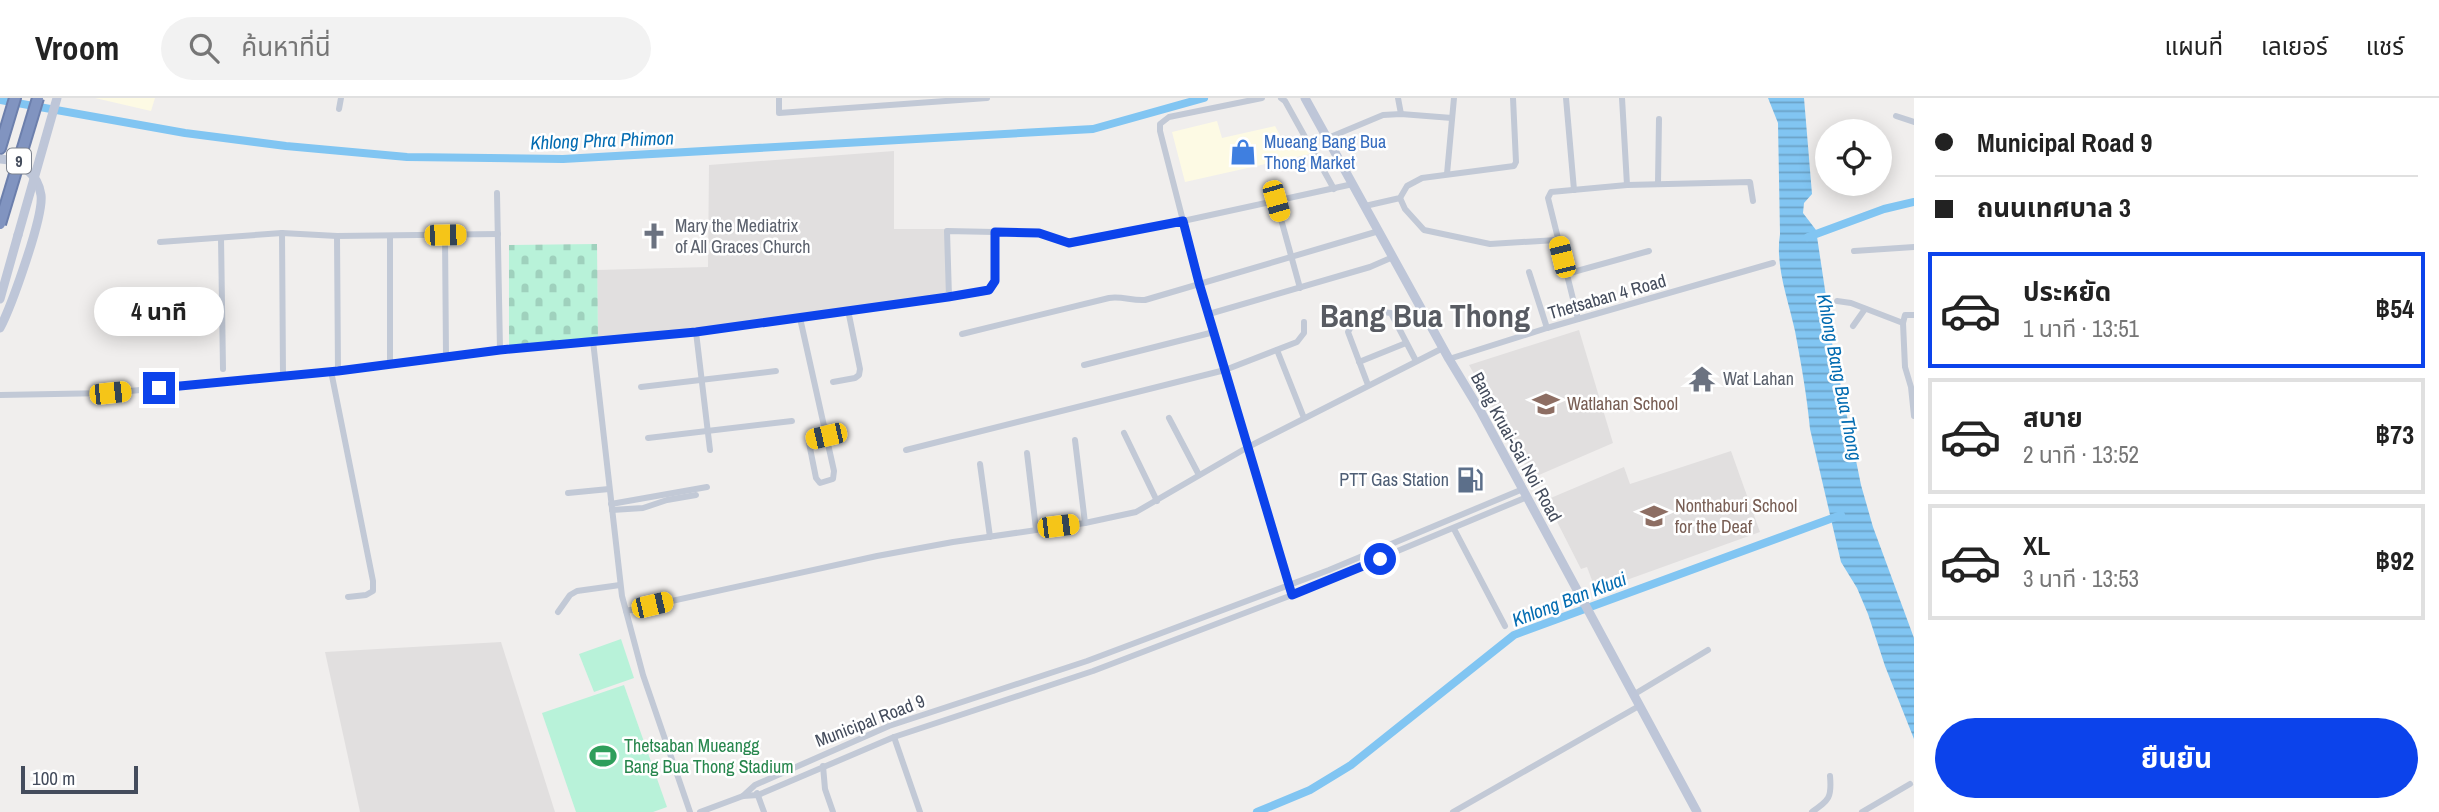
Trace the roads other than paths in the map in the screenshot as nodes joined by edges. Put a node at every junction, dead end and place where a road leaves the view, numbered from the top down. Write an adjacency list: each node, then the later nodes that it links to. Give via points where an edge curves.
1 (15, 98): 22 (highway, 9)
2 (38, 98): 36 (highway, 9, bridge)
3 (57, 98): 58 (main road, bridge)
4 (341, 98): 15 (street)
5 (779, 98): 6 (street, via 779,113)
6 (987, 98)
7 (1262, 98): 35 (street, via 1168,117 1160,124)
8 (1280, 98): 28 (street)
9 (1305, 98): 21 (main road, Bang Kruai-Sai Noi Road)
10 (1398, 98): 16 (street)
11 (1454, 98): 18 (street)
12 (1513, 98): 24 (street, via 1514,166)
13 (1566, 98): 29 (street)
14 (1622, 98): 27 (street)
15 (339, 109)
16 (1401, 114): 18 (street); 21 (street, via 1372,118)
17 (1896, 116): 20 (street)
18 (1452, 118): 24 (street)
19 (1659, 119): 25 (street)
20 (1914, 122)
21 (1328, 138): 26 (main road, Bang Kruai-Sai Noi Road)
22 (0, 148)
23 (0, 159): 69 (main road, via 29,171 41,196 13,299)
24 (1447, 174): 31 (street, via 1413,181)
25 (1658, 183): 27 (street); 33 (street, via 1750,182)
26 (1353, 184): 28 (street); 34 (main road, Bang Kruai-Sai Noi Road)
27 (1627, 184): 29 (street)
28 (1334, 189): 32 (street)
29 (1574, 190): 45 (street, via 1549,195)
30 (497, 193): 40 (street)
31 (1400, 198): 34 (street); 45 (street, via 1424,230 1490,244)
32 (1276, 201): 35 (street); 50 (street)
33 (1753, 201)
34 (1365, 206): 37 (main road, Bang Kruai-Sai Noi Road)
35 (1183, 221): 38 (street, via 1069,243 1039,233); 55 (street)
36 (0, 224)
37 (1379, 231): 50 (street); 51 (main road, Bang Kruai-Sai Noi Road)
38 (995, 232): 57 (street, via 993,287); 57 (street, via 947,231)
39 (282, 233): 42 (street); 44 (street); 89 (street)
40 (498, 234): 41 (street); 77 (street)
41 (445, 235): 43 (street); 79 (street)
42 (337, 236): 43 (street); 87 (street)
43 (390, 236): 83 (street)
44 (221, 238): 46 (street); 85 (street)
45 (1558, 240): 54 (street)
46 (160, 242)
47 (1914, 247): 49 (street)
48 (1649, 251): 54 (street)
49 (1854, 251)
50 (1292, 257): 55 (street); 56 (street)
51 (1393, 257): 56 (street); 76 (main road, Bang Kruai-Sai Noi Road)
52 (1773, 263): 65 (street, Thetsaban 4 Road)
53 (1529, 272): 70 (street)
54 (1566, 274): 65 (street)
55 (1199, 283): 62 (street); 73 (street, via 1145,300 1119,296)
56 (1300, 288): 62 (street)
57 (948, 297): 61 (street)
58 (0, 299)
59 (1837, 301): 60 (street)
60 (1865, 309): 67 (street); 68 (street)
61 (848, 310): 64 (street); 92 (street, via 859,375)
62 (1209, 314): 72 (street)
63 (1914, 315): 67 (street, via 1905,315)
64 (800, 318): 71 (street); 102 (street)
65 (1578, 318): 70 (street, Thetsaban 4 Road)
66 (1304, 322): 78 (street, via 1297,342)
67 (1903, 323): 90 (street, via 1905,367)
68 (1853, 326)
69 (0, 328)
70 (1547, 328): 80 (street, Thetsaban 4 Road)
71 (696, 332): 74 (street); 91 (street)
72 (1214, 332): 84 (street); 86 (street)
73 (962, 334)
74 (593, 341): 77 (street); 112 (street)
75 (1406, 343): 81 (street); 82 (street); 82 (street, via 1394,316 1387,312 1352,324 1349,328)
76 (1443, 348): 80 (main road, Bang Kruai-Sai Noi Road); 81 (street)
77 (500, 350): 79 (street)
78 (1277, 350): 86 (street); 98 (street)
79 (446, 356): 83 (street)
80 (1449, 359): 114 (main road, Bang Kruai-Sai Noi Road)
81 (1416, 361): 93 (street)
82 (1359, 362): 93 (street)
83 (390, 364): 87 (street)
84 (1084, 365)
85 (223, 369)
86 (1225, 370): 105 (street); 107 (street)
87 (335, 371): 89 (street); 125 (street, via 373,581 369,594)
88 (776, 371): 91 (street)
89 (283, 376): 95 (street, via 110,393)
90 (1912, 377): 96 (street)
91 (701, 381): 94 (street); 100 (street)
92 (833, 382)
93 (1368, 385): 98 (street)
94 (641, 387)
95 (0, 395)
96 (1914, 416)
97 (1169, 418): 110 (street)
98 (1304, 418): 105 (street)
99 (792, 421): 100 (street)
100 (708, 431): 103 (street); 106 (street)
101 (1124, 433): 116 (street)
102 (826, 436): 102 (street, via 835,477 820,483 809,443)
103 (648, 438)
104 (1075, 440): 118 (street)
105 (1248, 447): 110 (street); 123 (street)
106 (710, 450)
107 (906, 450)
108 (1027, 453): 119 (street)
109 (980, 464): 121 (street)
110 (1199, 475): 116 (street)
111 (707, 487): 117 (street)
112 (609, 489): 113 (street); 117 (street)
113 (568, 493)
114 (1525, 493): 120 (street, Municipal Road 9); 123 (street, Municipal Road 9); 130 (main road, Bang Kruai-Sai Noi Road)
115 (696, 495): 117 (street, via 643,508)
116 (1157, 500): 118 (street, via 1136,512)
117 (611, 507): 122 (street)
118 (1085, 523): 119 (street)
119 (1036, 529): 121 (street)
120 (1454, 529): 124 (street, Municipal Road 9); 128 (street)
121 (990, 537): 126 (street, via 877,556)
122 (620, 585): 126 (street); 127 (street, via 570,595)
123 (1289, 585): 124 (street); 136 (street, Municipal Road 9, via 1087,662 889,726)
124 (1292, 595): 132 (street, Municipal Road 9, via 1093,671)
125 (348, 597)
126 (626, 611): 140 (street)
127 (558, 612)
128 (1505, 626)
129 (1708, 650): 130 (street)
130 (1633, 695): 131 (main road, Bang Kruai-Sai Noi Road)
131 (1639, 706): 145 (street); 146 (main road, Bang Kruai-Sai Noi Road)
132 (894, 737): 133 (street, Municipal Road 9); 144 (street)
133 (823, 766): 137 (street, Municipal Road 9); 143 (street)
134 (1830, 776): 139 (street, via 1831,793)
135 (1910, 784): 149 (street)
136 (755, 785): 137 (street); 138 (street, Municipal Road 9)
137 (758, 795): 138 (street, Municipal Road 9); 142 (street)
138 (743, 796): 141 (street)
139 (1822, 805): 147 (street); 148 (street)
140 (690, 812)
141 (700, 812)
142 (764, 812)
143 (833, 812)
144 (920, 812)
145 (1453, 812)
146 (1697, 812)
147 (1812, 812)
148 (1828, 812)
149 (1862, 812)

